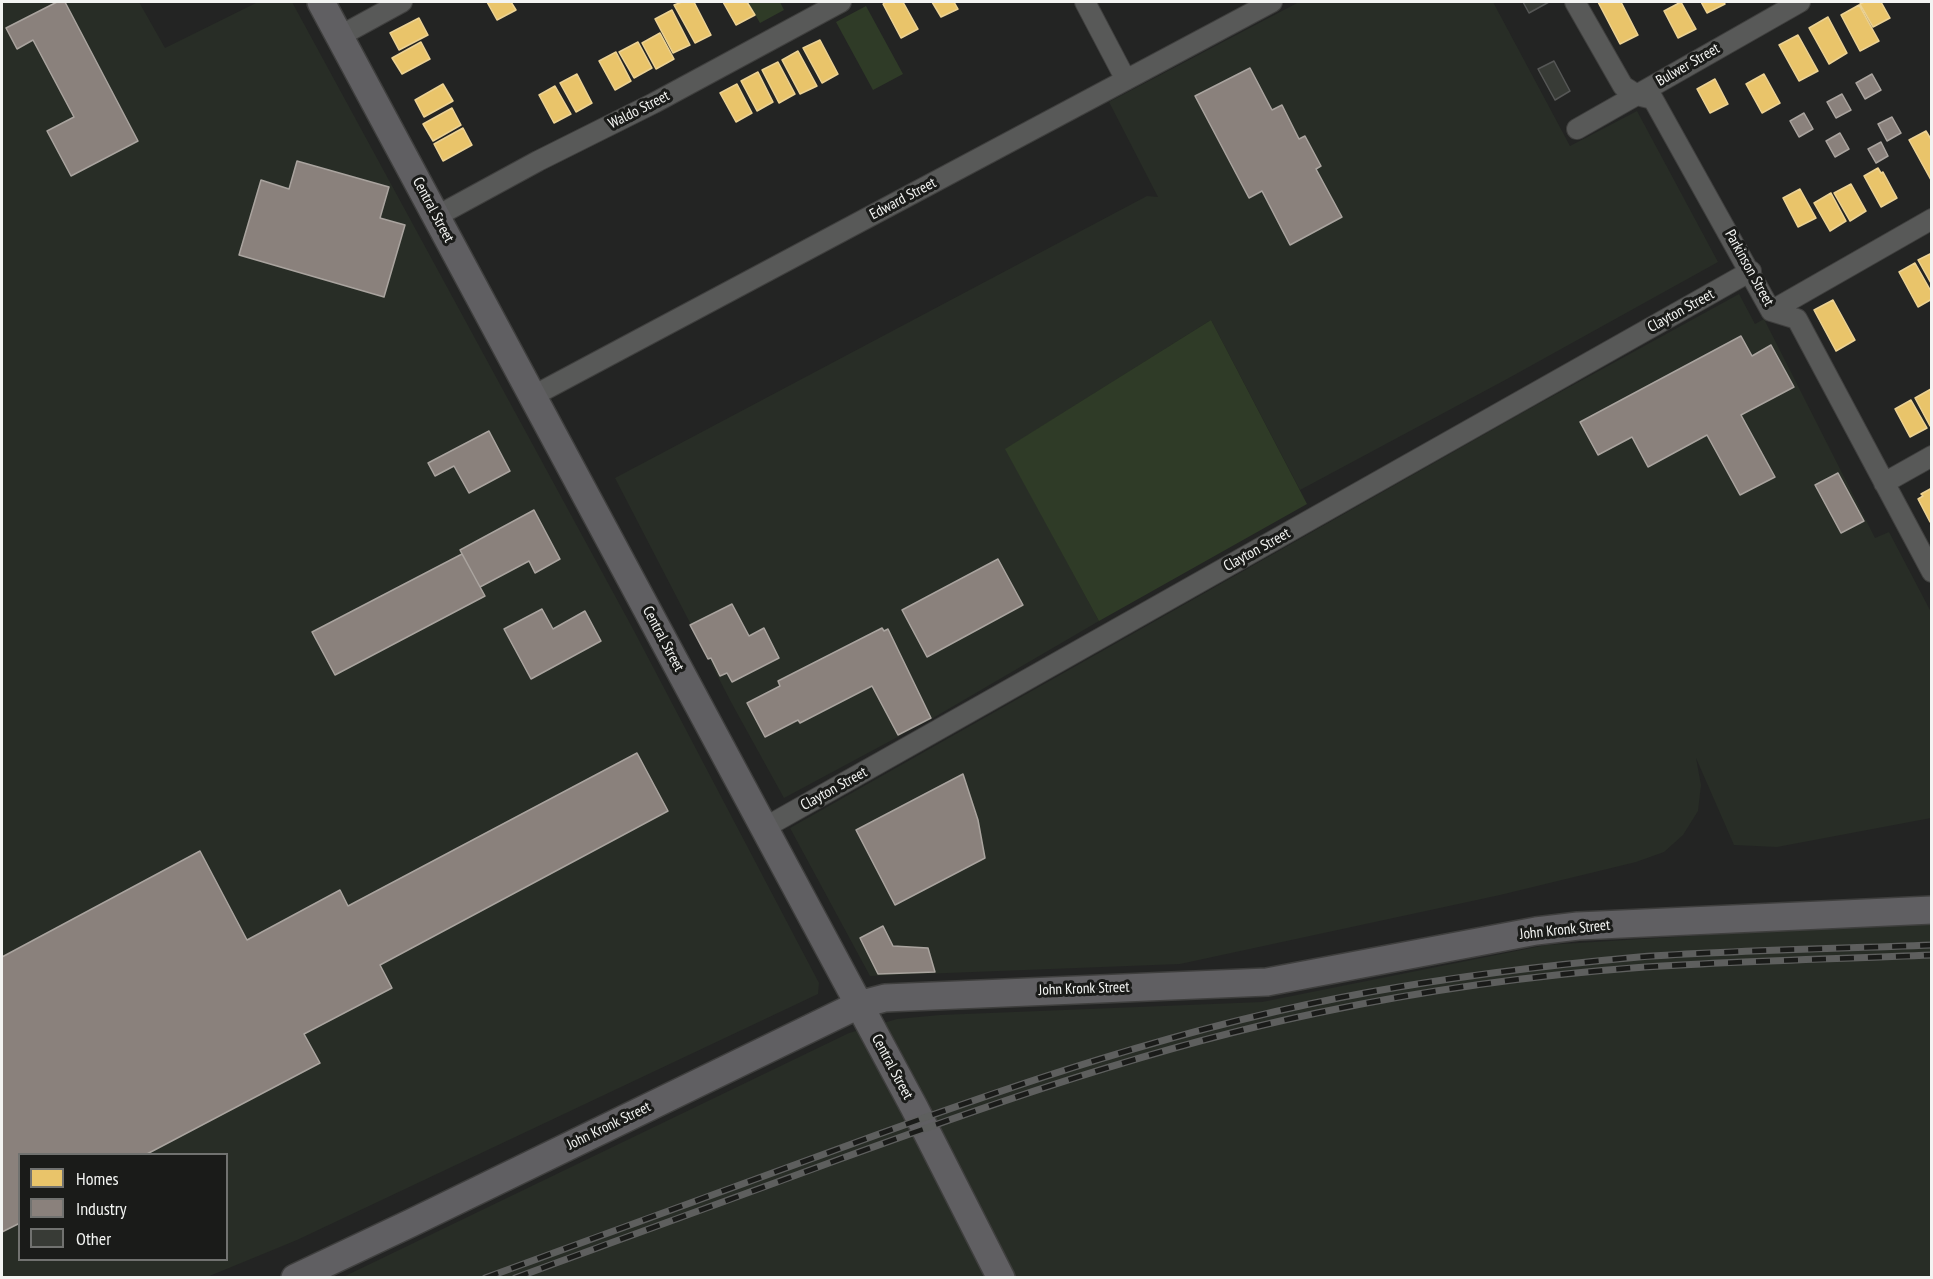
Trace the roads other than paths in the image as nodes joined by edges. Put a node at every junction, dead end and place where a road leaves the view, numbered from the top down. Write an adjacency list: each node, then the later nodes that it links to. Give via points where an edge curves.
1 (321, 2): 8 (street, Central Street)
2 (402, 2): 8 (street)
3 (841, 2): 12 (street, Waldo Street)
4 (1085, 2): 9 (street)
5 (1272, 2): 9 (street, Edward Street)
6 (1575, 2): 10 (street, Parkinson Street, via 1623,86)
7 (1800, 2): 10 (street, Bulwer Street)
8 (340, 36): 12 (street, Central Street)
9 (1126, 80): 16 (street, Edward Street)
10 (1637, 94): 11 (street, Bulwer Street); 14 (street, Parkinson Street, via 1653,99)
11 (1577, 129)
12 (437, 216): 16 (street, Central Street)
13 (1932, 219): 15 (street)
14 (1751, 272): 15 (street, Parkinson Street); 20 (street, Clayton Street)
15 (1771, 311): 18 (street, Parkinson Street, via 1797,319)
16 (533, 396): 20 (street, Central Street)
17 (1932, 456): 18 (street)
18 (1884, 483): 19 (street, Parkinson Street)
19 (1932, 572)
20 (764, 828): 22 (street, Central Street)
21 (1932, 910): 22 (street, John Kronk Street, via 1578,926 1267,982 885,998)
22 (858, 1005): 23 (street, John Kronk Street); 24 (street, Central Street)
23 (295, 1278)
24 (1001, 1278)

